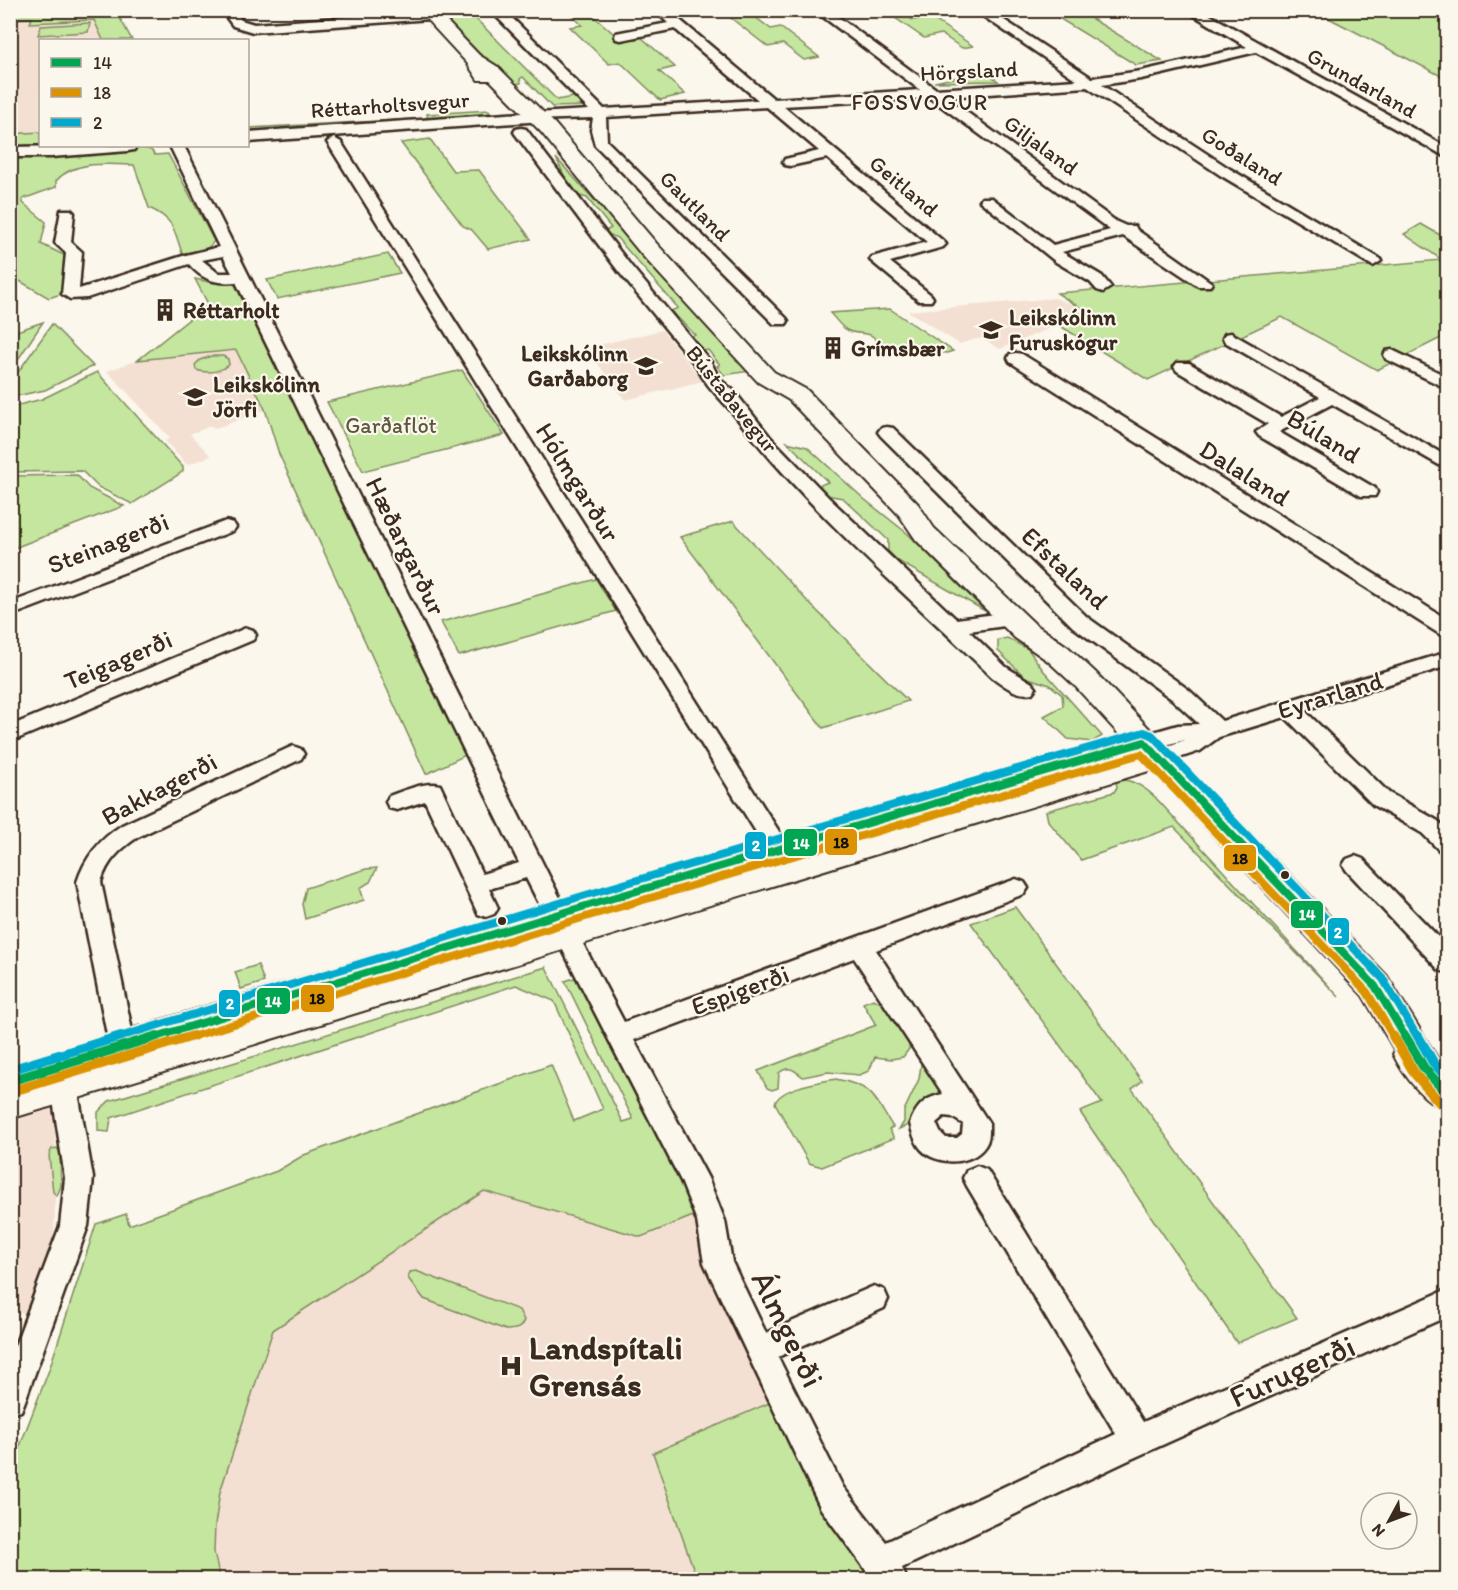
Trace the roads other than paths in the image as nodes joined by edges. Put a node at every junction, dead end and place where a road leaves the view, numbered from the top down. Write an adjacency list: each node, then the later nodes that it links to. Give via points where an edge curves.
1 (227, 10): 10 (street, via 243,26)
2 (277, 10): 10 (street)
3 (496, 10): 16 (street)
4 (660, 10): 9 (street, Geitland)
5 (820, 10): 14 (street, Giljaland)
6 (980, 10): 13 (street, Goðaland)
7 (1191, 10): 12 (street, Grundarland)
8 (428, 13): 10 (street); 17 (main road, Bústaðavegur, via 473,59 491,71)
9 (676, 25): 11 (street); 15 (street, Geitland)
10 (290, 26)
11 (621, 36)
12 (1257, 48): 13 (street, Hörgsland); 26 (street, Grundarland)
13 (1090, 83): 14 (street, Hörgsland); 34 (street, Goðaland, via 1225,172)
14 (933, 94): 15 (street, Hörgsland); 30 (street, Giljaland, via 1112,225)
15 (772, 104): 16 (street, Hörgsland); 25 (street, Geitland)
16 (600, 114): 17 (street, Hörgsland); 39 (street, Gautland, via 600,142)
17 (526, 123): 18 (street, Réttarholtsvegur); 23 (main road, Bústaðavegur)
18 (249, 137)
19 (334, 142): 65 (street, Hólmgarður)
20 (45, 147): 24 (street)
21 (117, 147): 24 (street)
22 (177, 147): 31 (street, Hæðargarður)
23 (550, 149): 52 (main road, Bústaðavegur, via 599,192 766,377 798,395 909,510 925,534); 53 (street, Bústaðavegur, via 625,269 705,366 712,381 822,502)
24 (10, 152)
25 (830, 153): 27 (street, Geitland); 38 (street, Geitland, via 938,244 878,260)
26 (1448, 154)
27 (790, 162)
28 (987, 201): 32 (street)
29 (66, 213): 33 (street, via 63,243 74,252 70,294 87,293)
30 (1129, 229): 32 (street); 36 (street, Giljaland)
31 (228, 250): 33 (street); 35 (street, Hæðargarður)
32 (1050, 250): 37 (street, via 1090,274)
33 (192, 258): 35 (street, via 213,278)
34 (1373, 261)
35 (242, 277): 67 (street, Hæðargarður)
36 (1204, 282)
37 (1103, 287)
38 (925, 298)
39 (780, 321)
40 (1231, 338): 45 (street, Búland)
41 (1392, 355): 44 (street)
42 (1016, 358): 54 (street, Dalaland)
43 (1183, 367): 46 (street, Búland)
44 (1448, 384)
45 (1331, 398): 46 (street, Búland); 48 (street, Búland)
46 (1280, 424): 49 (street, Búland, via 1265,432)
47 (887, 432): 59 (street, Efstaland, via 1080,622 1181,695)
48 (1448, 465)
49 (1368, 492)
50 (226, 527): 51 (street, Steinagerði)
51 (10, 610)
52 (1019, 625): 53 (street); 61 (main road, Bústaðavegur, via 1053,673)
53 (952, 626): 57 (street, Bústaðavegur, via 999,672)
54 (1448, 630)
55 (246, 635): 60 (street, Teigagerði)
56 (1448, 659): 58 (street, Eyrarland)
57 (1025, 688)
58 (1289, 708): 59 (street, Eyrarland); 64 (street, via 1381,799 1430,827)
59 (1215, 730): 61 (street, Eyrarland, via 1192,746)
60 (10, 735)
61 (1140, 753): 65 (main road); 71 (main road); 78 (main road, Bústaðavegur, via 1231,867)
62 (293, 754): 75 (street, Bakkagerði, via 130,831 98,859 89,882)
63 (397, 801): 68 (street, via 432,791)
64 (1448, 845)
65 (779, 850): 71 (main road)
66 (1355, 865): 73 (street)
67 (533, 867): 68 (street); 71 (street, Hæðargarður)
68 (475, 885): 70 (street)
69 (1016, 888): 72 (street, Espigerði)
70 (486, 908)
71 (562, 925): 74 (street, Álmgerði); 75 (main road); 77 (main road)
72 (860, 946): 74 (street, Espigerði); 80 (street)
73 (1448, 963)
74 (620, 1034): 84 (street, Álmgerði, via 694,1178 711,1221 718,1263)
75 (122, 1046): 76 (main road)
76 (10, 1081)
77 (64, 1087): 79 (main road); 85 (street, via 79,1178 75,1226)
78 (1448, 1096)
79 (10, 1103)
80 (972, 1116)
81 (977, 1178): 86 (street)
82 (874, 1299): 84 (street)
83 (1448, 1302): 86 (street, Furugerði)
84 (760, 1351): 87 (street, Álmgerði, via 832,1498)
85 (10, 1401)
86 (1137, 1441): 87 (street, Furugerði)
87 (886, 1570)

